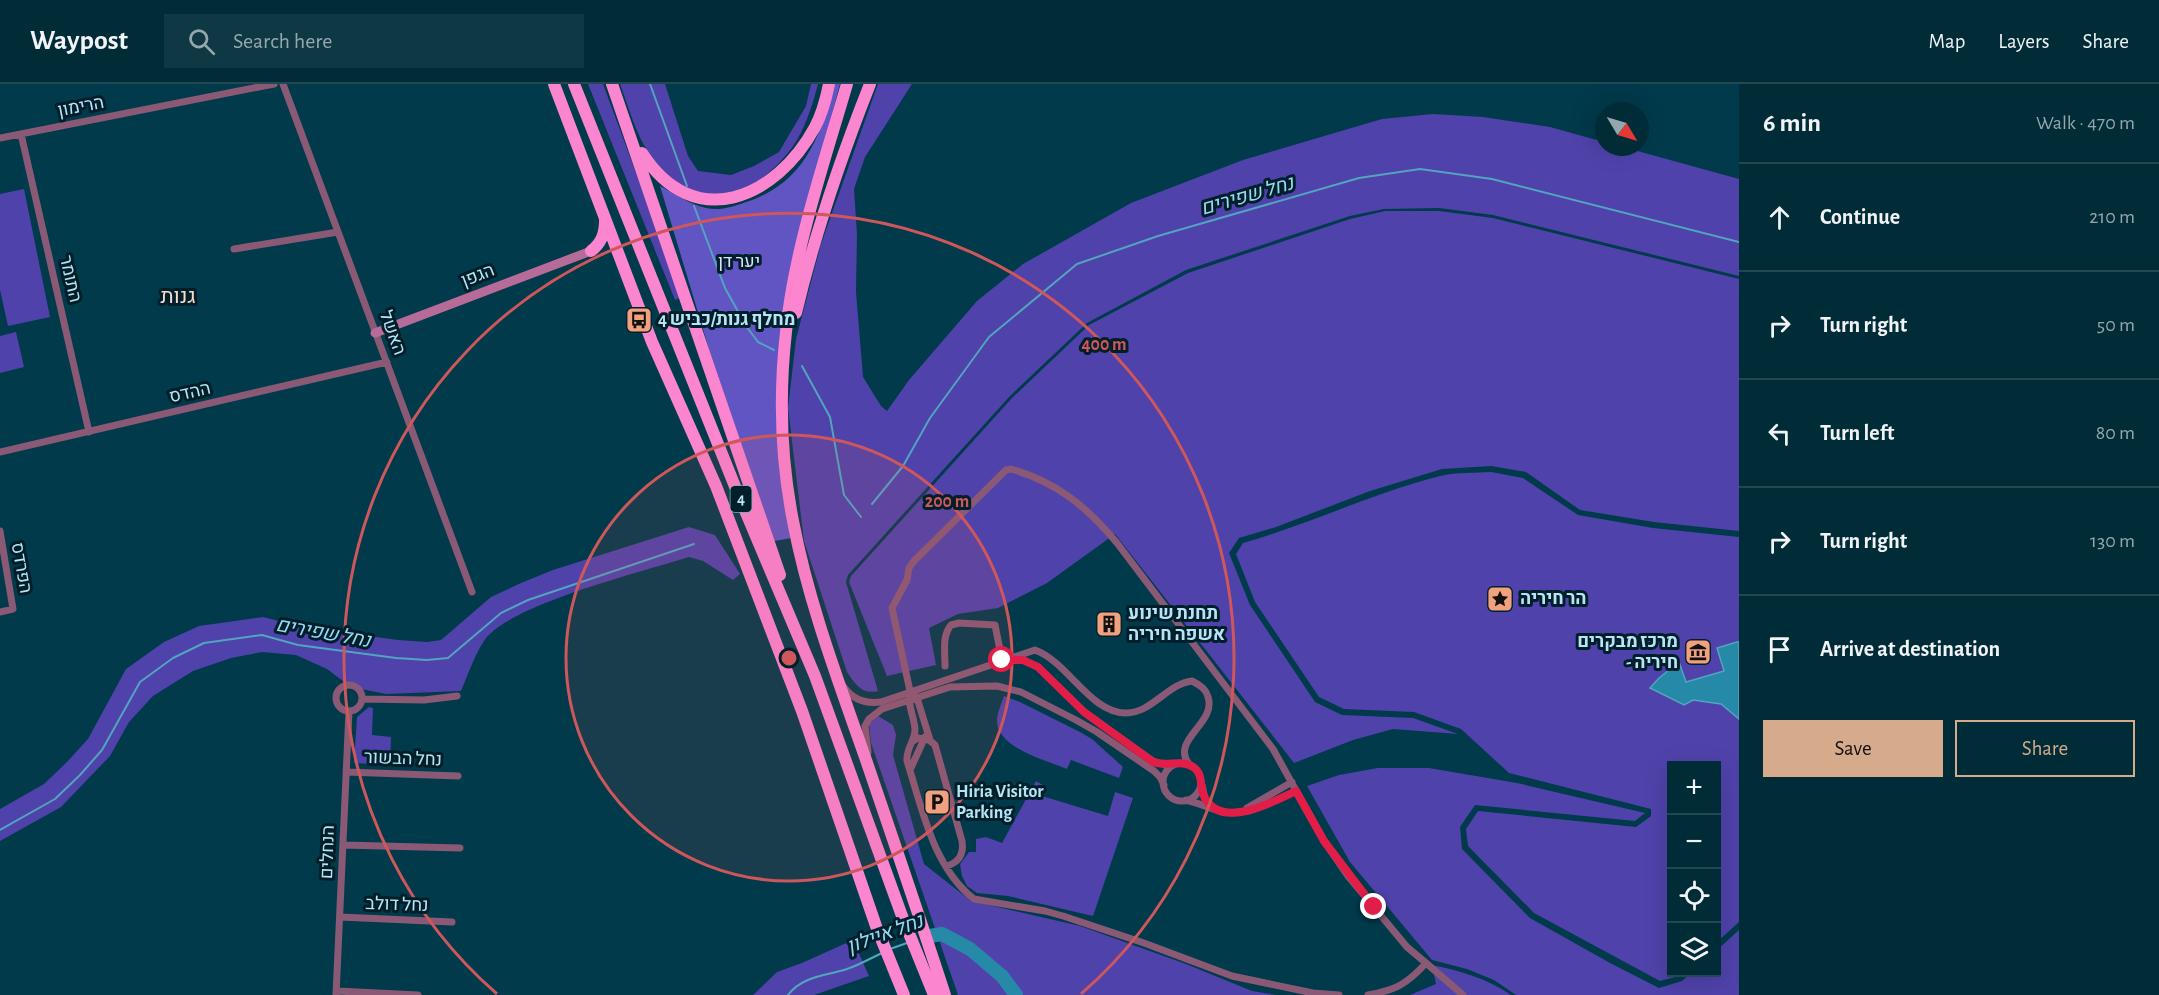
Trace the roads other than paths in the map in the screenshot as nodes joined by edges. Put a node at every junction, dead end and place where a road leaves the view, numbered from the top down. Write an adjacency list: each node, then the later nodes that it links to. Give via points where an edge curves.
1 (274, 84): 10 (street, הרימון)
2 (283, 84): 13 (street, האשל)
3 (552, 84): 12 (highway, 4)
4 (574, 84): 28 (highway, 4)
5 (612, 84): 9 (highway)
6 (829, 84): 9 (highway, via 815,128 794,157 760,187 737,198 705,199 670,186 651,166)
7 (847, 84): 19 (highway, via 809,214 789,306)
8 (870, 84): 19 (highway, via 820,219)
9 (628, 127): 28 (highway)
10 (21, 134): 11 (street, הרימון); 20 (street, התומר)
11 (0, 138)
12 (606, 219): 15 (highway, via 603,237); 16 (highway, 4)
13 (338, 232): 14 (street); 17 (street, האשל)
14 (234, 249)
15 (591, 251): 16 (highway, via 607,252); 17 (street, הגפן)
16 (623, 263): 59 (highway, 4, via 652,342 716,486)
17 (375, 333): 18 (street, האשל)
18 (387, 362): 20 (street, ההדס); 23 (street, האשל)
19 (783, 372): 27 (highway, via 785,463 792,519)
20 (89, 432): 21 (street, ההדס)
21 (0, 452)
22 (0, 531): 24 (street, הפרדס, via 13,609)
23 (472, 592)
24 (0, 612)
25 (1003, 660): 26 (street, via 995,625 959,623 947,630); 29 (street); 37 (street, via 1023,660 1038,667 1076,705 1153,762); 38 (street, via 1035,650 1043,653 1100,704 1126,713 1149,705 1178,685 1192,681 1198,684 1208,694 1209,709 1185,746)
26 (945, 666)
27 (836, 674): 29 (street, via 851,695 864,701 881,702); 42 (highway)
28 (815, 675): 55 (highway, 4, via 902,916)
29 (910, 692): 31 (street); 33 (street); 44 (street, via 892,608 909,568 1001,474 1011,469 1037,478 1090,512 1273,749)
30 (457, 696): 32 (street)
31 (917, 698): 33 (street); 35 (street); 45 (street, via 950,687 978,685 1021,692 1097,732 1154,771)
32 (362, 699): 34 (street, via 359,707); 34 (street, via 353,686 340,688 337,704)
33 (908, 701): 36 (street, via 915,731); 42 (street, via 875,713 865,726)
34 (349, 711): 40 (street, הנחלים)
35 (927, 739): 36 (street); 39 (street); 52 (street, via 938,753 962,841 960,858)
36 (913, 742): 39 (street, via 907,752)
37 (1176, 764): 38 (street); 45 (street, via 1166,772)
38 (1189, 764): 43 (street, via 1198,771)
39 (910, 770): 52 (street, via 936,849)
40 (346, 772): 41 (street, נחל הבשור); 50 (street, הנחלים)
41 (458, 776)
42 (873, 778): 55 (highway, via 917,910)
43 (1201, 781): 47 (street, via 1195,796); 48 (street, via 1210,805)
44 (1292, 782): 46 (street); 49 (street)
45 (1164, 785): 47 (street, via 1172,798)
46 (1296, 791): 49 (street, via 1264,806); 56 (street, via 1348,876)
47 (1186, 800): 48 (street)
48 (1225, 812): 49 (street)
49 (1234, 812)
50 (343, 845): 51 (street); 53 (street, הנחלים)
51 (460, 848)
52 (946, 866): 62 (street, via 964,892 974,899 1045,910 1232,976)
53 (340, 917): 54 (street, נחל דולב); 57 (street, הנחלים)
54 (452, 922)
55 (927, 962): 60 (highway, 4); 61 (highway)
56 (1426, 963): 63 (street, via 1402,985); 64 (street)
57 (337, 993): 58 (street)
58 (418, 995)
59 (904, 995)
60 (934, 995)
61 (945, 995)
62 (1339, 995)
63 (1368, 995)
64 (1463, 995)

